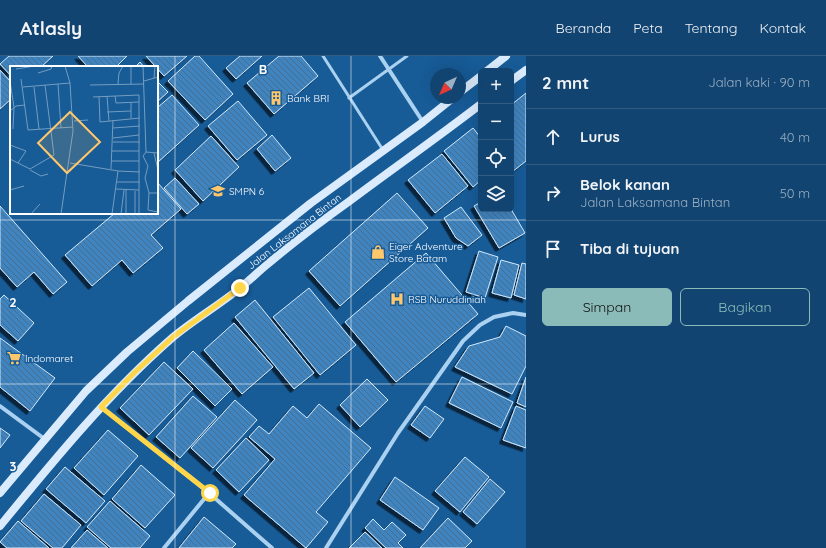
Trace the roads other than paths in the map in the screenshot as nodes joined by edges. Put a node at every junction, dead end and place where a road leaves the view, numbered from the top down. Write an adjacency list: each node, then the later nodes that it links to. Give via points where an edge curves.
1 (323, 56): 11 (lane)
2 (380, 56): 6 (street)
3 (407, 56): 6 (lane)
4 (506, 56): 5 (main road)
5 (491, 68)
6 (389, 70): 11 (lane); 14 (street)
7 (526, 70): 9 (main road)
8 (478, 78): 10 (main road)
9 (514, 79)
10 (466, 87)
11 (349, 98): 15 (lane)
12 (446, 104): 14 (main road, Jalan Laksamana Bintan)
13 (478, 106): 18 (main road, Jalan Laksamana Bintan, via 350,200 240,288 173,337)
14 (423, 122): 15 (main road, Jalan Laksamana Bintan)
15 (383, 150): 19 (main road, Jalan Laksamana Bintan, via 311,203 127,352 86,391)
16 (526, 315): 25 (street, via 513,313 494,317 480,325 463,341 398,433)
17 (0, 406): 19 (street)
18 (101, 407): 21 (street); 22 (main road, Jalan Laksamana Bintan)
19 (46, 440): 20 (main road, Jalan Laksamana Bintan)
20 (0, 493)
21 (210, 493): 23 (street); 24 (street)
22 (0, 526)
23 (164, 548)
24 (272, 548)
25 (326, 548)

